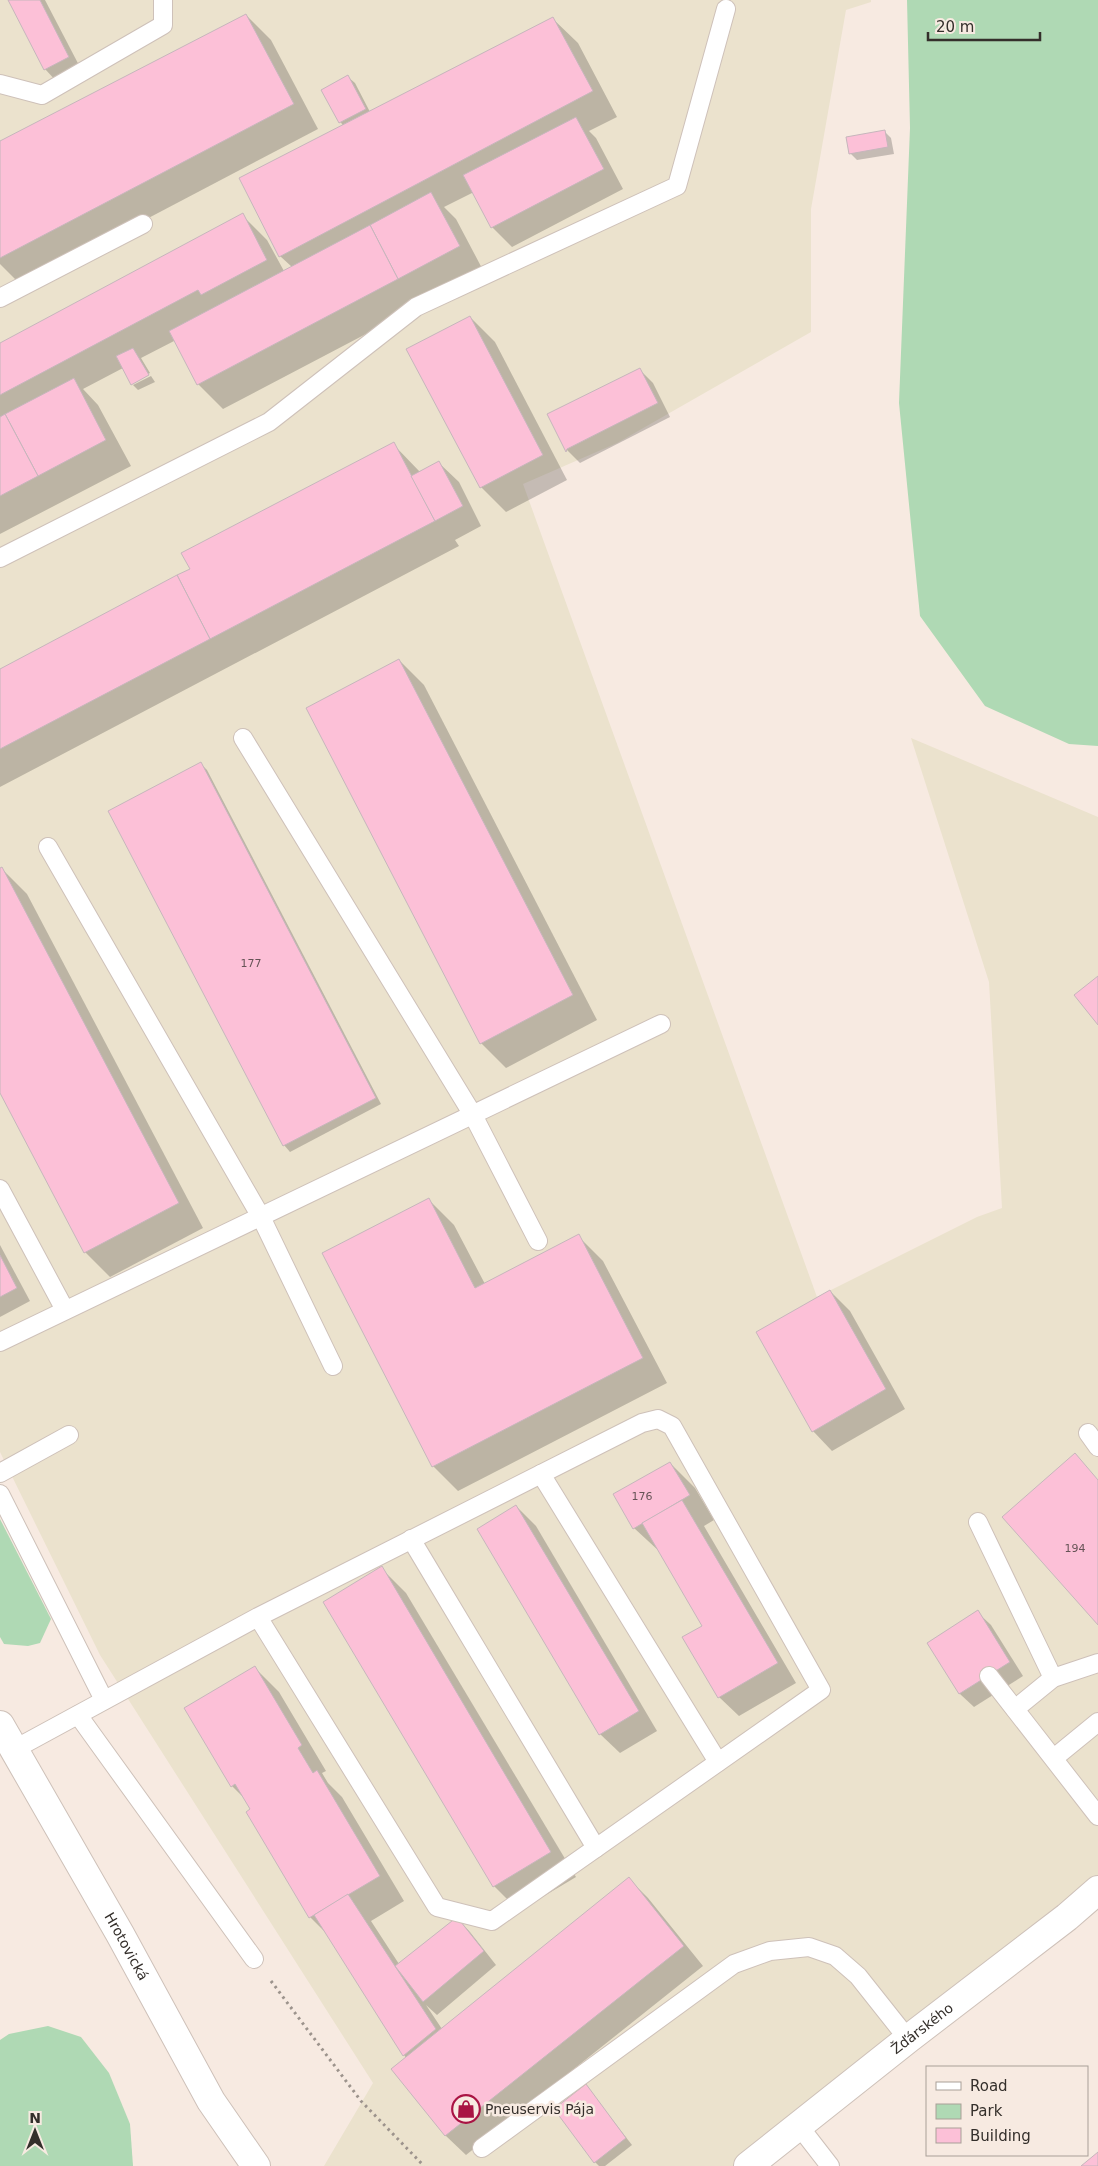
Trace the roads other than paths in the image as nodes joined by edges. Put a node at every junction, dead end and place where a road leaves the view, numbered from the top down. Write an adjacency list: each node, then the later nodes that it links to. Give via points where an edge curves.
1 (163, 0): 3 (lane, via 163,25 42,95)
2 (726, 9): 6 (lane, via 676,186 416,307 269,422)
3 (0, 84)
4 (144, 224): 5 (lane)
5 (0, 298)
6 (0, 558)
7 (243, 738): 10 (lane)
8 (48, 846): 12 (lane)
9 (661, 1024): 10 (lane)
10 (472, 1115): 12 (lane); 13 (lane)
11 (0, 1189): 14 (lane)
12 (261, 1217): 14 (lane); 16 (lane)
13 (538, 1241)
14 (64, 1310): 15 (lane)
15 (0, 1342)
16 (333, 1366)
17 (69, 1435): 18 (lane)
18 (0, 1472)
19 (541, 1474): 22 (lane); 34 (lane); 34 (lane, via 642,1423 658,1419 672,1426 821,1690)
20 (0, 1494): 27 (lane)
21 (978, 1522): 26 (lane)
22 (411, 1540): 23 (lane); 36 (lane)
23 (258, 1617): 27 (lane); 36 (lane, via 437,1907 492,1921)
24 (1098, 1663): 26 (lane)
25 (989, 1676): 28 (lane)
26 (1053, 1678): 28 (lane)
27 (104, 1700): 29 (lane)
28 (1015, 1709): 33 (lane)
29 (78, 1714): 32 (lane); 38 (lane)
30 (1098, 1722): 33 (lane)
31 (0, 1725): 32 (main road, Hrotovická)
32 (13, 1750): 42 (main road, Hrotovická, via 120,1934 211,2101)
33 (1054, 1758): 35 (lane)
34 (718, 1762): 36 (lane)
35 (1098, 1816)
36 (596, 1848)
37 (1098, 1890): 39 (main road, Žďárského)
38 (254, 1959)
39 (908, 2039): 40 (main road, Žďárského); 41 (lane, via 858,1976 835,1956 809,1947 770,1950 734,1964)
40 (799, 2126): 43 (main road, Žďárského); 44 (lane)
41 (482, 2148)
42 (256, 2166)
43 (748, 2166)
44 (830, 2166)

